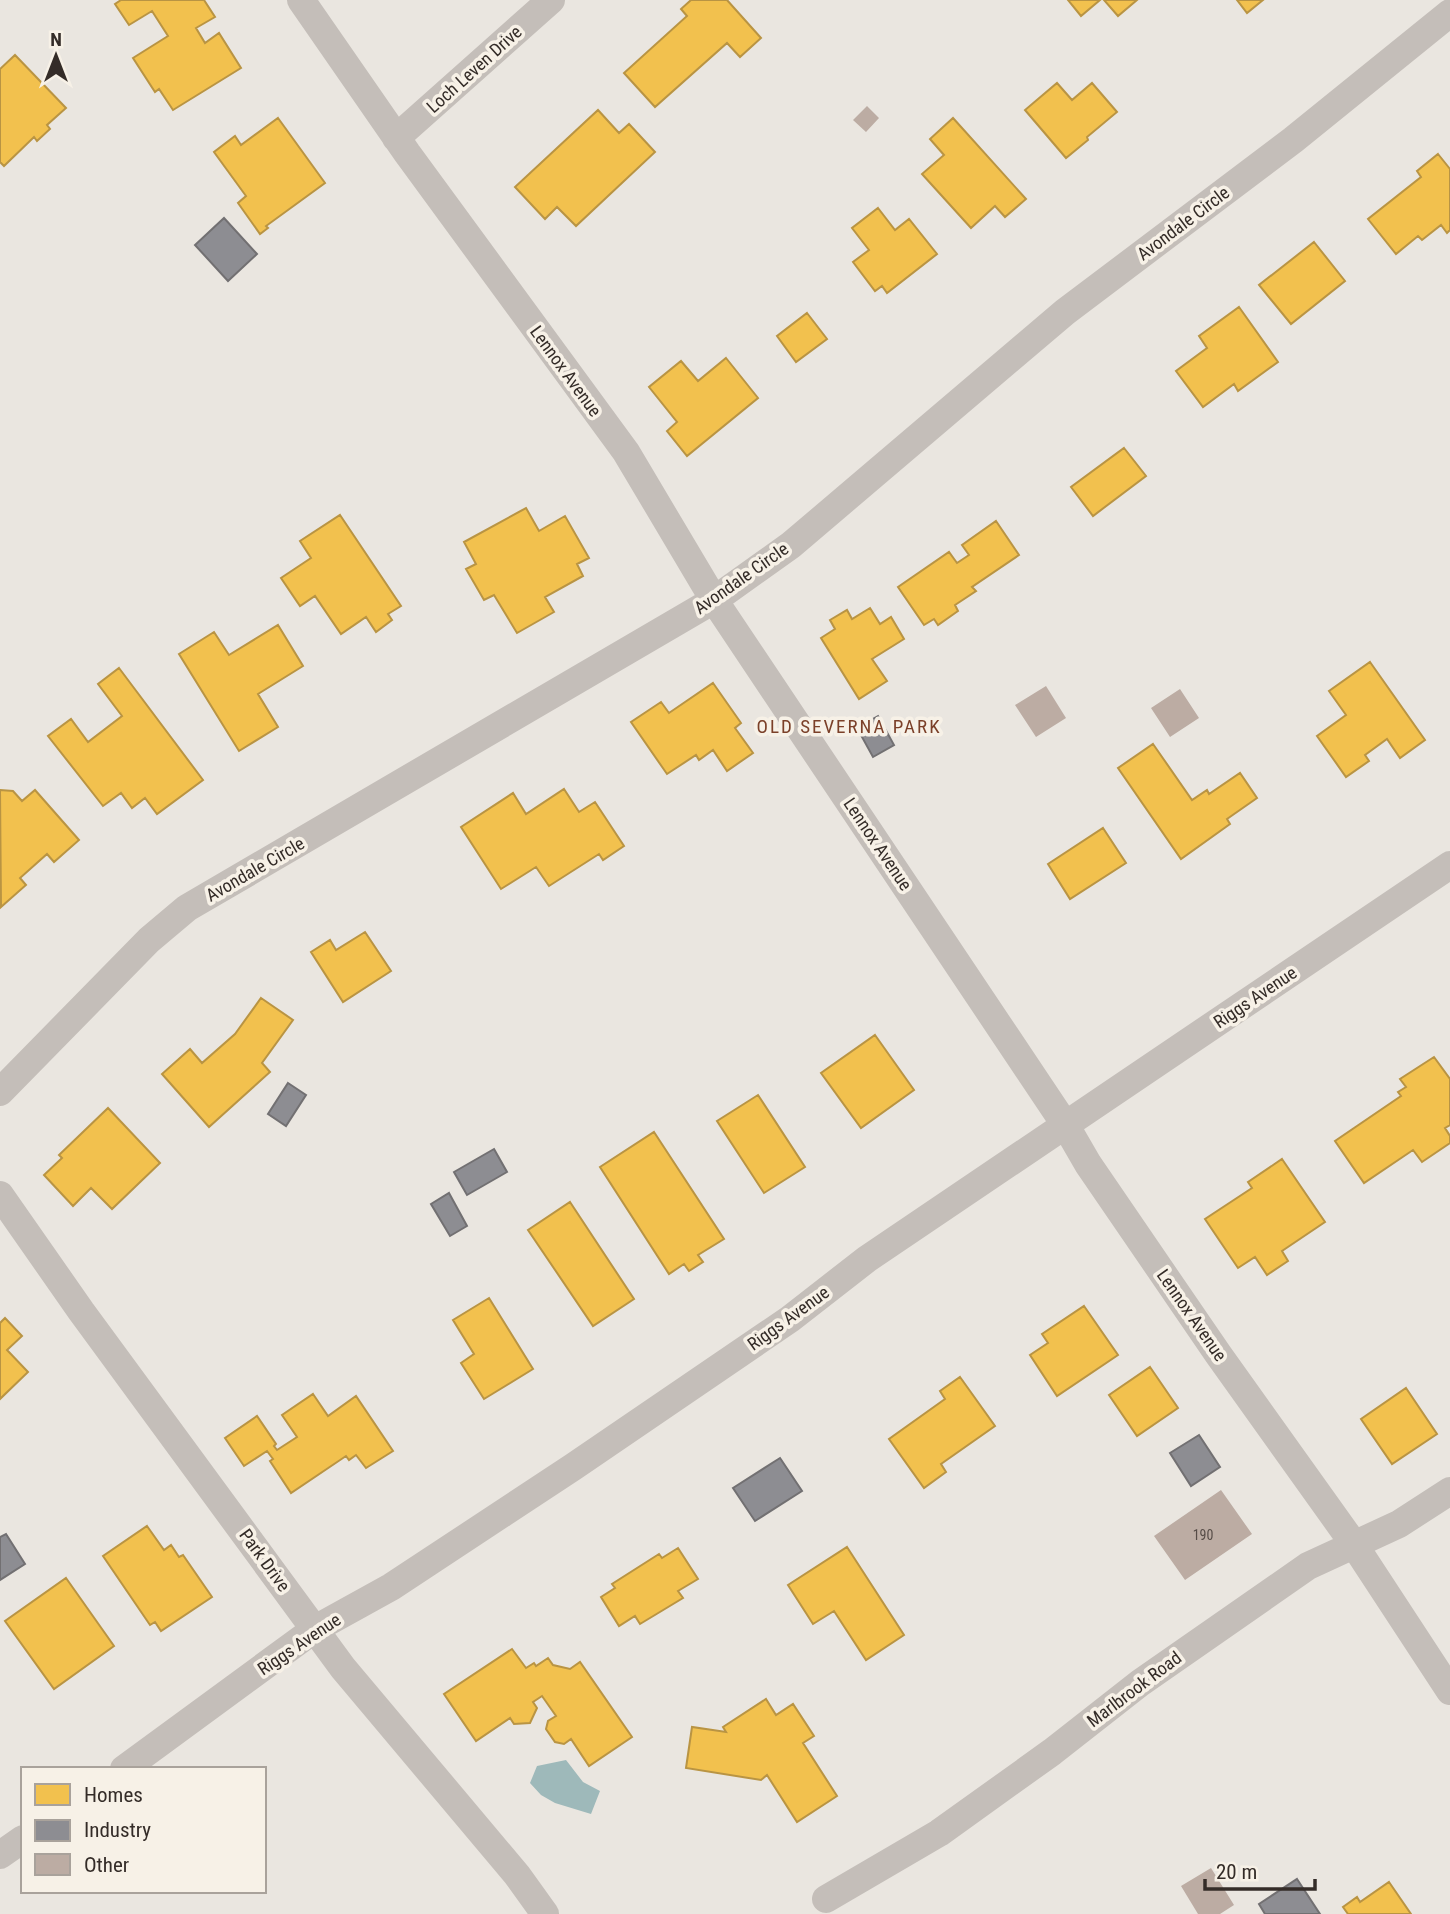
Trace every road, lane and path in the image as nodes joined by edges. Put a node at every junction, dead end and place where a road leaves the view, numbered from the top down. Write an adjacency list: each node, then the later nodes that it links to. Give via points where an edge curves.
1 (301, 0): 4 (street, Lennox Avenue)
2 (551, 0): 4 (street, Loch Leven Drive)
3 (1450, 13): 5 (street, Avondale Circle, via 1285,146 1065,312 791,545)
4 (396, 138): 5 (street, Lennox Avenue, via 626,453)
5 (714, 600): 7 (street, Avondale Circle, via 187,908 149,940); 8 (street, Lennox Avenue)
6 (1450, 865): 8 (street, Riggs Avenue)
7 (0, 1092)
8 (1066, 1126): 11 (street, Lennox Avenue, via 1096,1176); 12 (street, Riggs Avenue, via 867,1259 790,1319 573,1467 391,1587)
9 (0, 1195): 12 (street, Park Drive)
10 (1450, 1491): 11 (street, Marlbrook Road, via 1399,1524)
11 (1353, 1544): 13 (street, Lennox Avenue); 17 (street, Marlbrook Road, via 1308,1566 1140,1682 939,1833)
12 (315, 1629): 14 (street, Riggs Avenue); 18 (street, Park Drive)
13 (1450, 1691)
14 (127, 1767)
15 (21, 1840): 16 (street)
16 (0, 1854)
17 (826, 1899)
18 (545, 1914)

